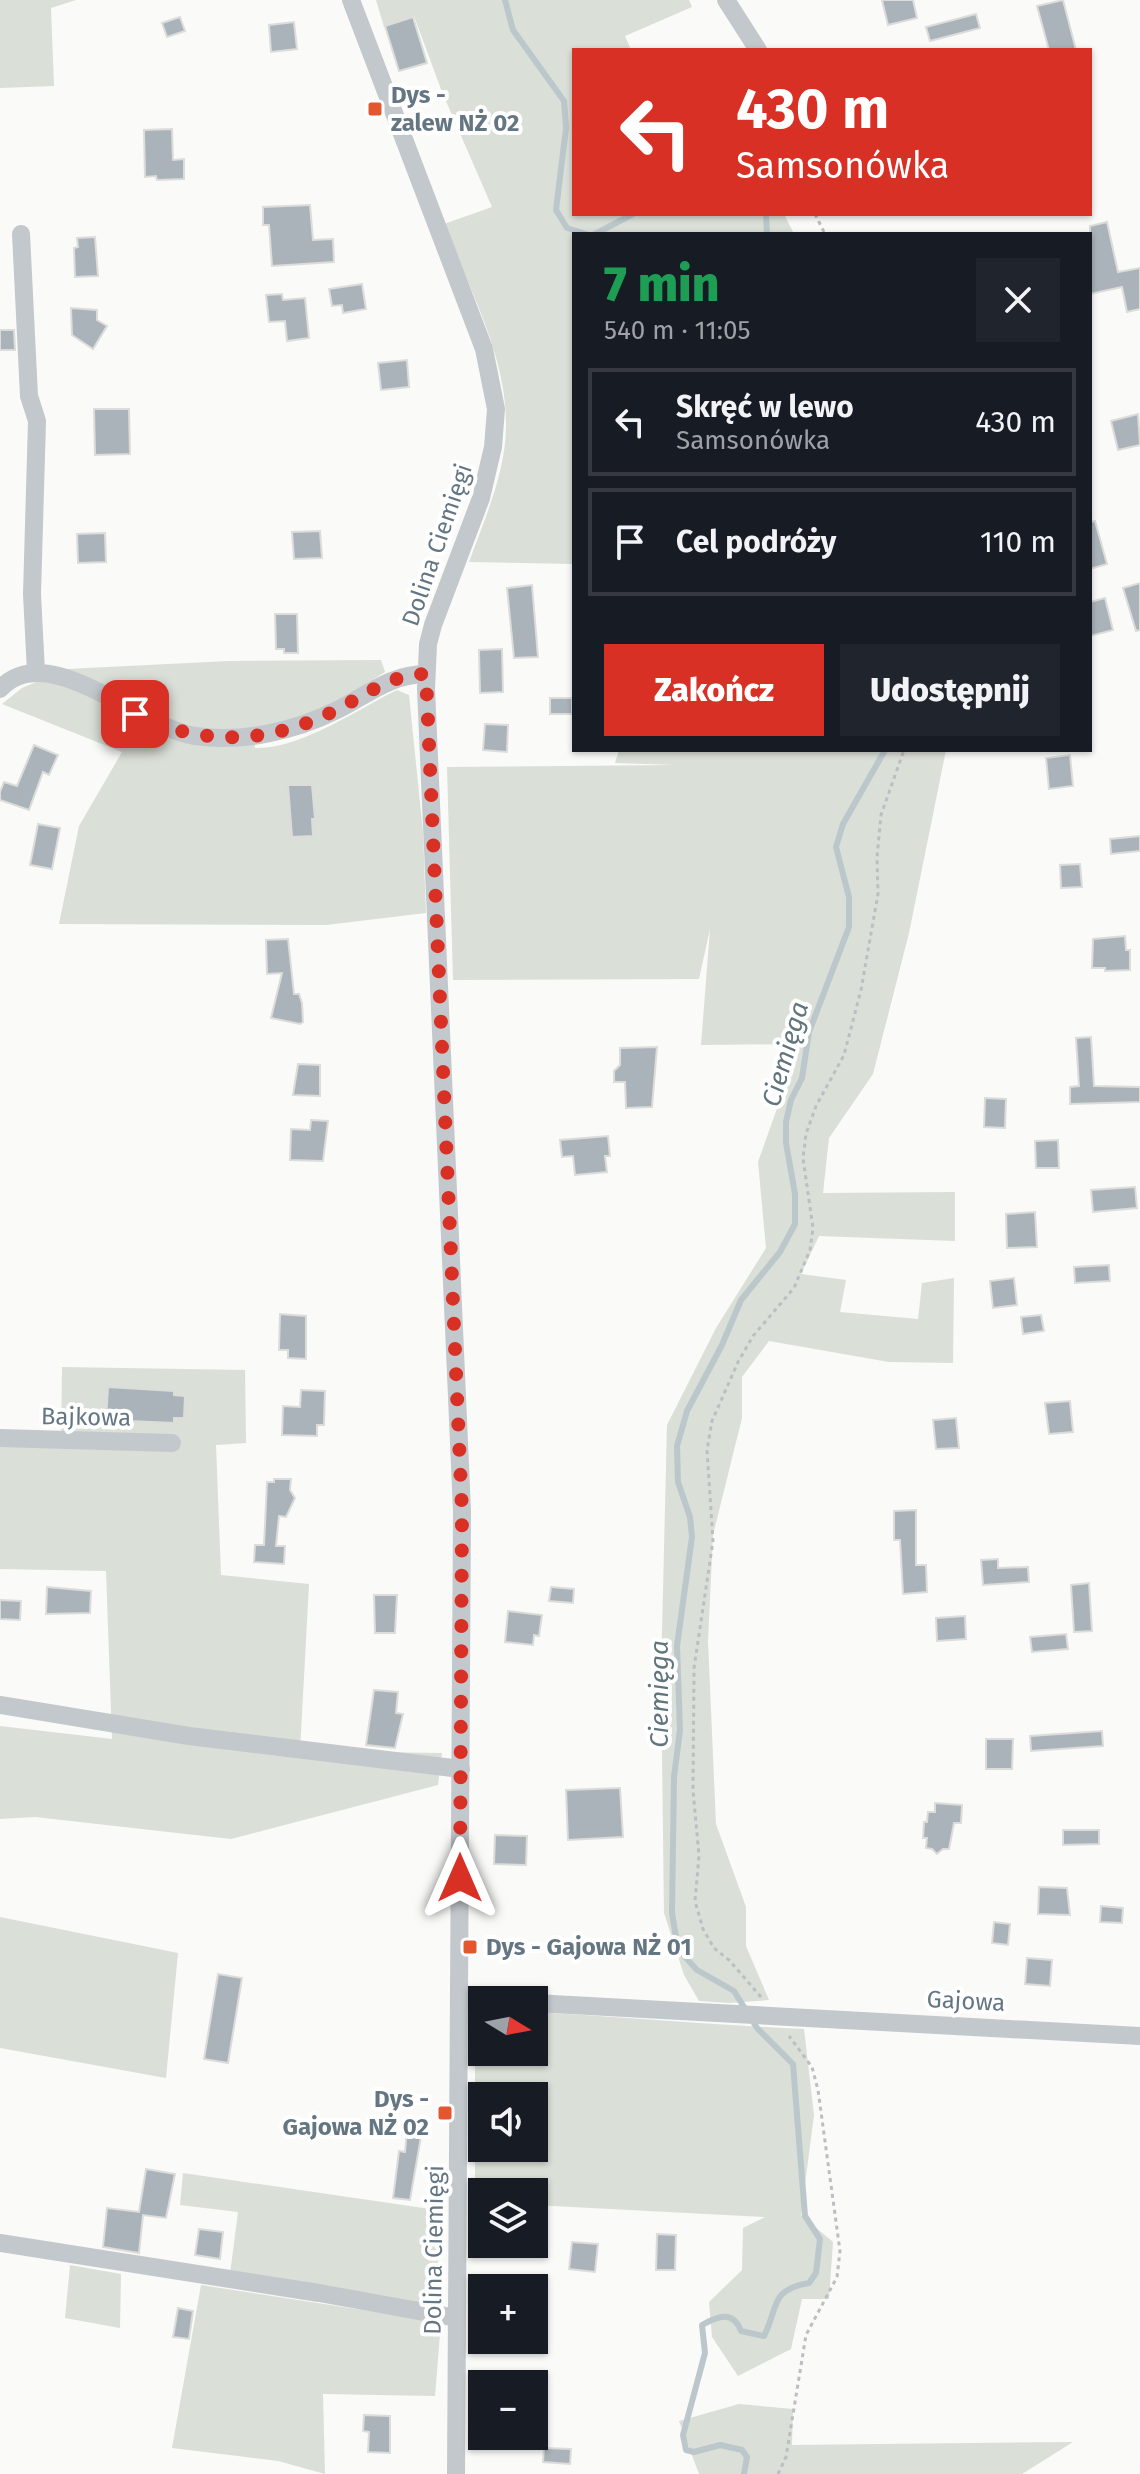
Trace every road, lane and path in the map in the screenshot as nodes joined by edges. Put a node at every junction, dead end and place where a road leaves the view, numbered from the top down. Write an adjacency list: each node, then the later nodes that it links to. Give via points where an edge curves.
1 (351, 0): 6 (street, Dolina Ciemięgi, via 484,349 495,400 486,481 433,625)
2 (726, 0): 3 (street)
3 (757, 48)
4 (21, 234): 5 (street, via 29,396 37,421 32,594)
5 (36, 672): 6 (street, via 64,677 160,725 207,737 288,729 397,677); 7 (street, via 17,676)
6 (426, 674): 12 (street, Dolina Ciemięgi, via 462,1511)
7 (0, 689)
8 (903, 752): 15 (path, via 881,815 878,894 861,990 844,1055 806,1134 810,1250 794,1288 753,1336 734,1370 712,1421 707,1450 713,1541 694,1668 693,1790 699,1856 695,1901 714,1948)
9 (0, 1438): 10 (street, Bajkowa)
10 (172, 1443)
11 (0, 1705): 12 (street, via 189,1736)
12 (461, 1769): 13 (street, Dolina Ciemięgi)
13 (459, 2000): 14 (street); 20 (street, Dolina Ciemięgi, via 453,2176)
14 (468, 2000)
15 (763, 2000)
16 (548, 2004): 17 (street, Gajowa, bridge)
17 (1140, 2036)
18 (789, 2037): 22 (path, via 812,2067 818,2090 840,2251 837,2277 806,2335 786,2457)
19 (0, 2243): 20 (street)
20 (457, 2318): 21 (street, Dolina Ciemięgi)
21 (456, 2474)
22 (778, 2474)

